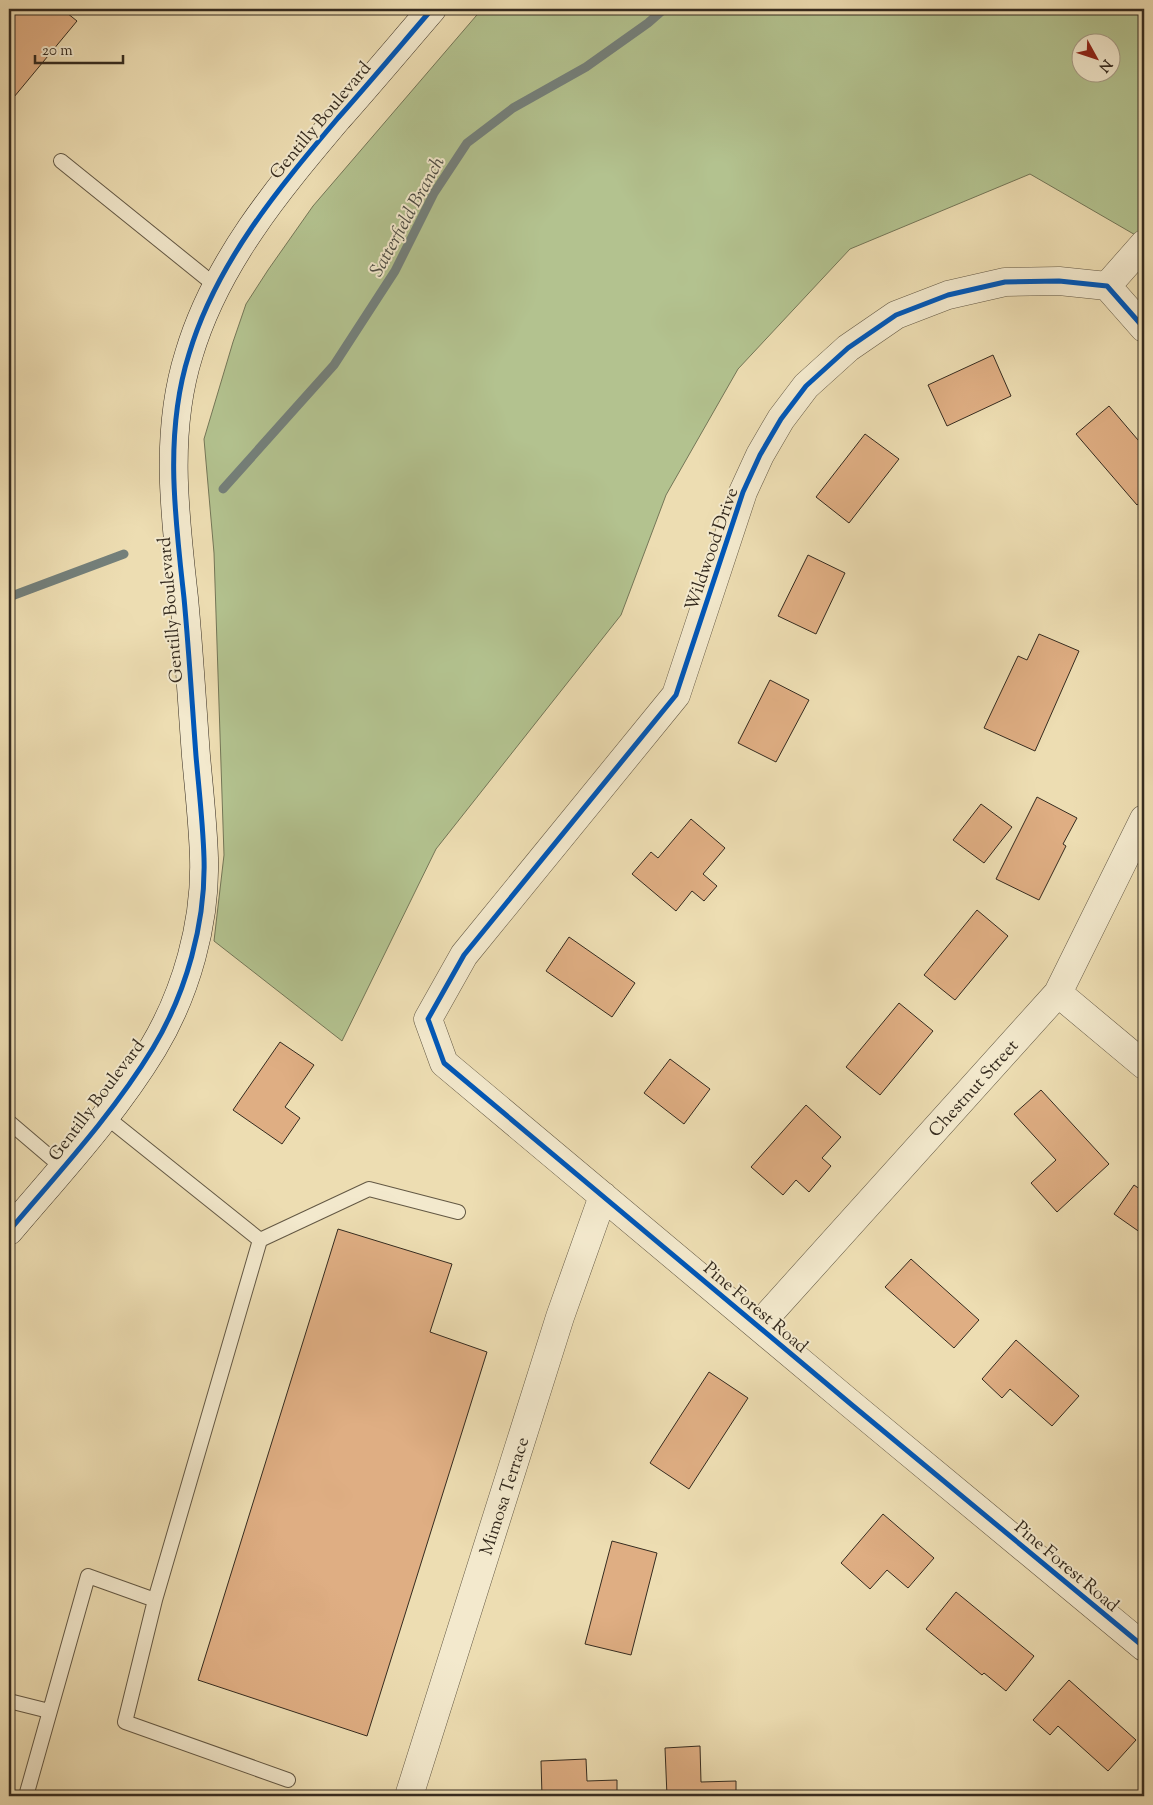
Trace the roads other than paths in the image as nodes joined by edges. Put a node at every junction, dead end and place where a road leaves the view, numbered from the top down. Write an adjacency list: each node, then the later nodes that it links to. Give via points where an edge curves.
1 (432, 9): 4 (street, Gentilly Boulevard, via 283,185)
2 (60, 161): 4 (lane)
3 (1144, 244): 5 (street)
4 (216, 286): 11 (street, Gentilly Boulevard, via 188,354 180,385 173,441 177,535 204,860 198,928 168,1020 131,1082)
5 (1107, 286): 6 (street); 8 (street, Wildwood Drive, via 1059,281 1005,282 948,295 896,315 848,348 806,386 781,419 743,492 676,695)
6 (1144, 328)
7 (1144, 819): 9 (street, Chestnut Street)
8 (464, 955): 14 (street, Pine Forest Road, via 428,1019 444,1063)
9 (1058, 993): 10 (street); 18 (street, Chestnut Street)
10 (1144, 1065)
11 (105, 1116): 13 (street, Gentilly Boulevard); 17 (lane)
12 (9, 1122): 13 (lane)
13 (63, 1168): 16 (street, Gentilly Boulevard)
14 (602, 1196): 18 (street, Pine Forest Road); 25 (street, Mimosa Terrace, via 560,1316)
15 (458, 1212): 17 (lane, via 369,1189)
16 (9, 1231)
17 (260, 1240): 19 (lane)
18 (758, 1326): 20 (street, Pine Forest Road)
19 (155, 1600): 22 (lane, via 88,1576); 23 (lane, via 125,1722)
20 (1144, 1647)
21 (9, 1701): 22 (lane)
22 (49, 1711): 24 (lane)
23 (288, 1780)
24 (26, 1796)
25 (409, 1796)

